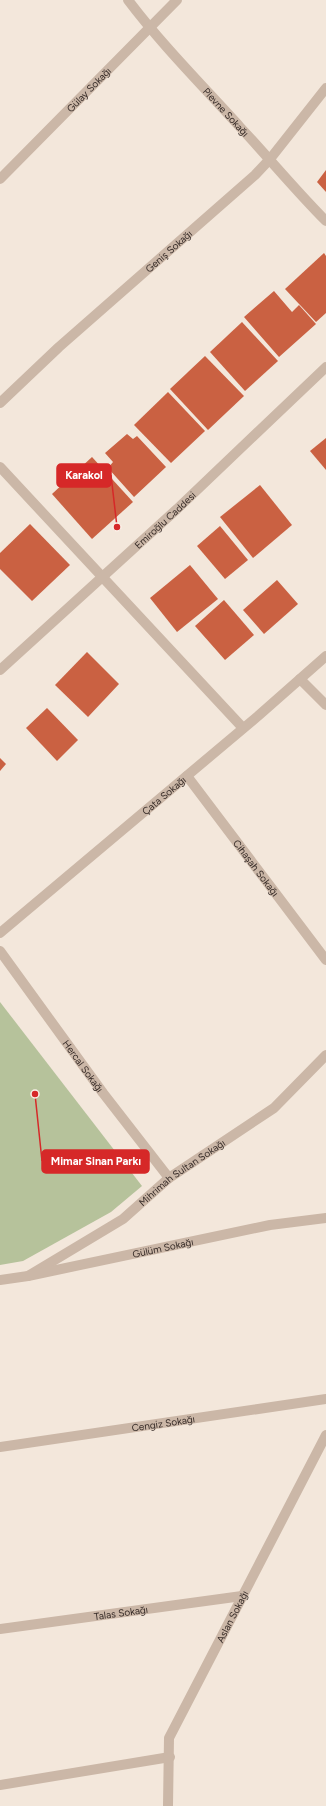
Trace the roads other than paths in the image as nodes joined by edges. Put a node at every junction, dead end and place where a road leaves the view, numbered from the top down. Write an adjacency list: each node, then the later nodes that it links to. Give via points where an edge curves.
1 (128, 0): 3 (street, Plevne Sokağı)
2 (177, 0): 3 (street, Gülay Sokağı)
3 (150, 29): 5 (street, Plevne Sokağı); 6 (street, Gülay Sokağı)
4 (326, 88): 5 (street, Geniş Sokağı)
5 (270, 159): 7 (street, Plevne Sokağı); 9 (street, Geniş Sokağı)
6 (0, 179)
7 (326, 221)
8 (326, 366): 11 (street, Emiroğlu Caddesi)
9 (0, 403)
10 (0, 466): 11 (street)
11 (104, 576): 13 (street, Emiroğlu Caddesi); 16 (street)
12 (326, 656): 14 (street, Çata Sokağı)
13 (0, 670)
14 (300, 679): 15 (street); 16 (street, Çata Sokağı)
15 (326, 705)
16 (244, 728): 17 (street, Çata Sokağı)
17 (187, 776): 18 (street, Çata Sokağı); 20 (street, Cihaşah Sokağı)
18 (0, 933)
19 (0, 951): 22 (street, Hercal Sokağı, via 103,1093)
20 (326, 960)
21 (326, 1055): 22 (street, Mihrimah Sultan Sokağı, via 274,1108)
22 (169, 1178): 24 (street, Mihrimah Sultan Sokağı, via 123,1219)
23 (326, 1218): 24 (street, Gülüm Sokağı, via 270,1224)
24 (28, 1276): 25 (street, Gülüm Sokağı)
25 (0, 1280)
26 (326, 1399): 28 (street, Cengiz Sokağı)
27 (326, 1435): 29 (street, Aslan Sokağı)
28 (0, 1447)
29 (242, 1596): 30 (street, Talas Sokağı); 31 (street, Aslan Sokağı, via 169,1738)
30 (0, 1629)
31 (170, 1758): 32 (street); 33 (street, Aslan Sokağı)
32 (0, 1785)
33 (168, 1806)

